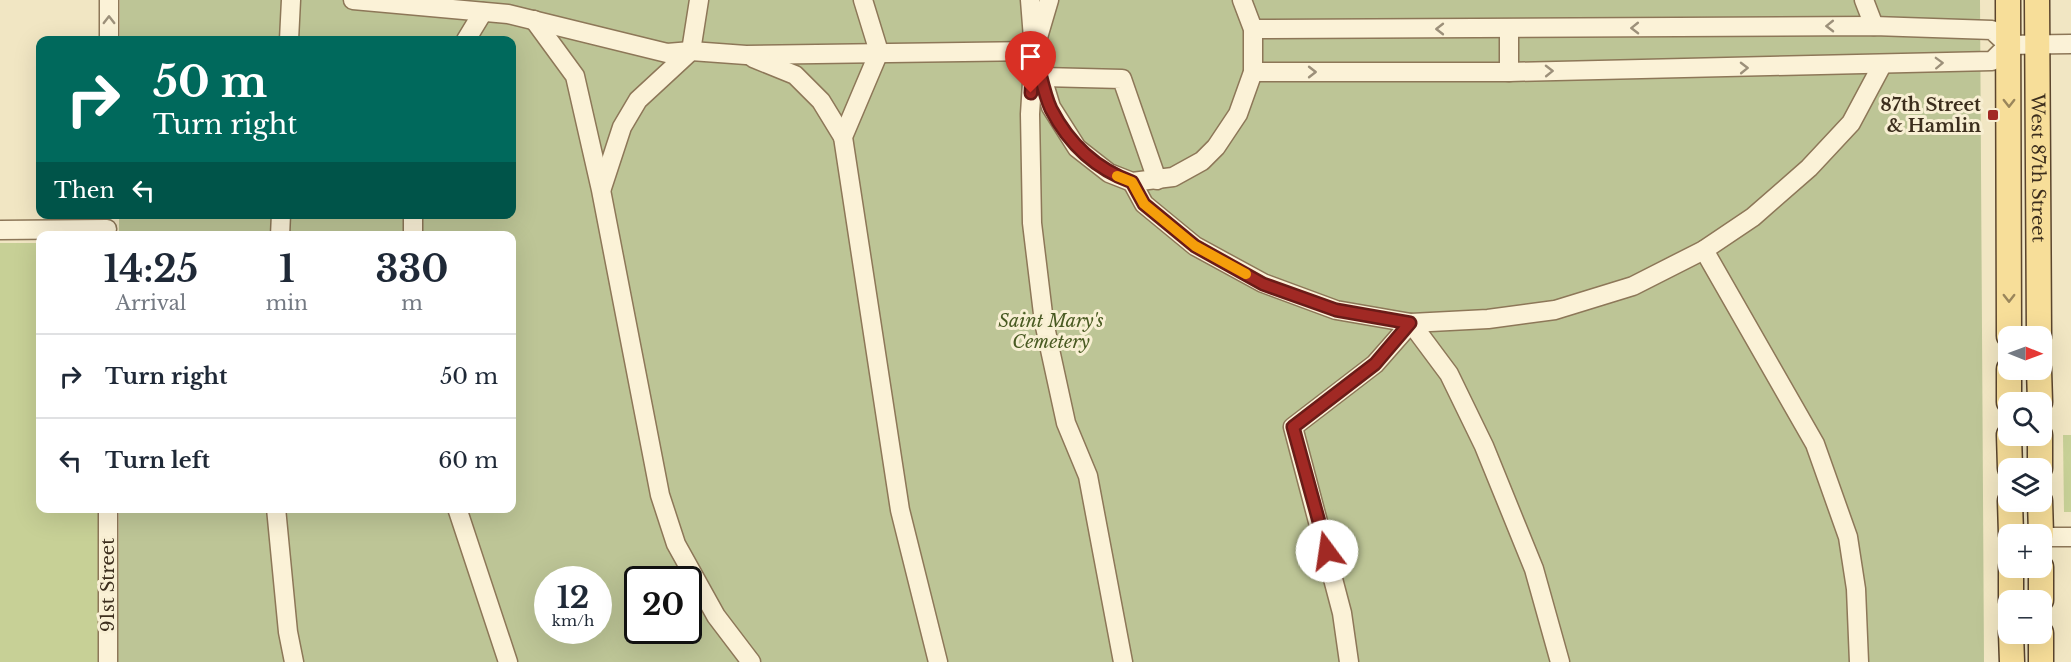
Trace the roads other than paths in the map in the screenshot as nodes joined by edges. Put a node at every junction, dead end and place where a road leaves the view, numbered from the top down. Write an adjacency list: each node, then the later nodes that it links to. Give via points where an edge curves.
1 (109, 0): 18 (street, one-way to 1)
2 (291, 0): 19 (street)
3 (353, 0): 13 (street)
4 (699, 0): 24 (street)
5 (863, 0): 25 (street)
6 (1030, 0): 26 (street)
7 (1050, 0): 26 (street)
8 (1242, 0): 16 (street)
9 (1864, 0): 15 (street)
10 (2008, 0): 21 (main road, West 87th Street)
11 (2037, 0): 22 (main road, West 87th Street)
12 (507, 7): 13 (street); 14 (street)
13 (483, 12): 20 (street)
14 (534, 20): 24 (street, via 667,53); 35 (street, via 575,76)
15 (1874, 26): 17 (street, one-way to 17); 21 (street, via 1992,30)
16 (1253, 29): 17 (street, one-way to 16); 29 (street)
17 (1509, 29): 30 (street)
18 (109, 36)
19 (289, 36)
20 (468, 36)
21 (2008, 45): 22 (street); 28 (street, one-way to 21, via 1992,62); 40 (main road, West 87th Street, one-way to 40)
22 (2037, 45): 23 (street); 41 (main road, West 87th Street)
23 (2071, 45)
24 (691, 51): 27 (street); 35 (street, via 638,100 622,127)
25 (879, 51): 26 (street); 27 (street); 32 (street)
26 (1034, 51): 31 (street); 54 (street, via 1030,114 1032,223 1044,322 1066,423 1088,476)
27 (746, 56): 32 (street, via 795,75 821,101)
28 (1882, 65): 30 (street, one-way to 28); 38 (street, via 1851,123 1809,168 1753,217)
29 (1253, 72): 30 (street, one-way to 30); 33 (street, via 1238,114 1216,147 1202,161 1173,177)
30 (1509, 72)
31 (1043, 77): 33 (street, via 1122,80); 34 (street, via 1051,107 1077,148 1109,173)
32 (843, 137): 53 (street, via 900,510)
33 (1158, 180): 34 (street)
34 (1132, 182): 39 (street, via 1144,204 1195,246 1263,284 1336,310)
35 (601, 190): 52 (street, via 660,495 669,524 716,616)
36 (107, 226): 37 (street)
37 (0, 230)
38 (1704, 250): 39 (street, via 1633,286 1555,310); 57 (street, via 1815,444 1848,537 1856,588)
39 (1410, 323): 55 (street, via 1375,364 1293,427 1339,603); 56 (street, via 1449,374 1484,446 1534,568)
40 (2009, 326)
41 (2039, 326)
42 (108, 513): 49 (street, 91st Street)
43 (276, 513): 50 (street)
44 (459, 513): 51 (street)
45 (2052, 536): 46 (street)
46 (2071, 537)
47 (2011, 644): 58 (main road)
48 (2041, 644): 59 (main road)
49 (108, 662)
50 (294, 662)
51 (508, 662)
52 (751, 662)
53 (938, 662)
54 (1124, 662)
55 (1349, 662)
56 (1560, 662)
57 (1859, 662)
58 (2012, 662)
59 (2041, 662)

